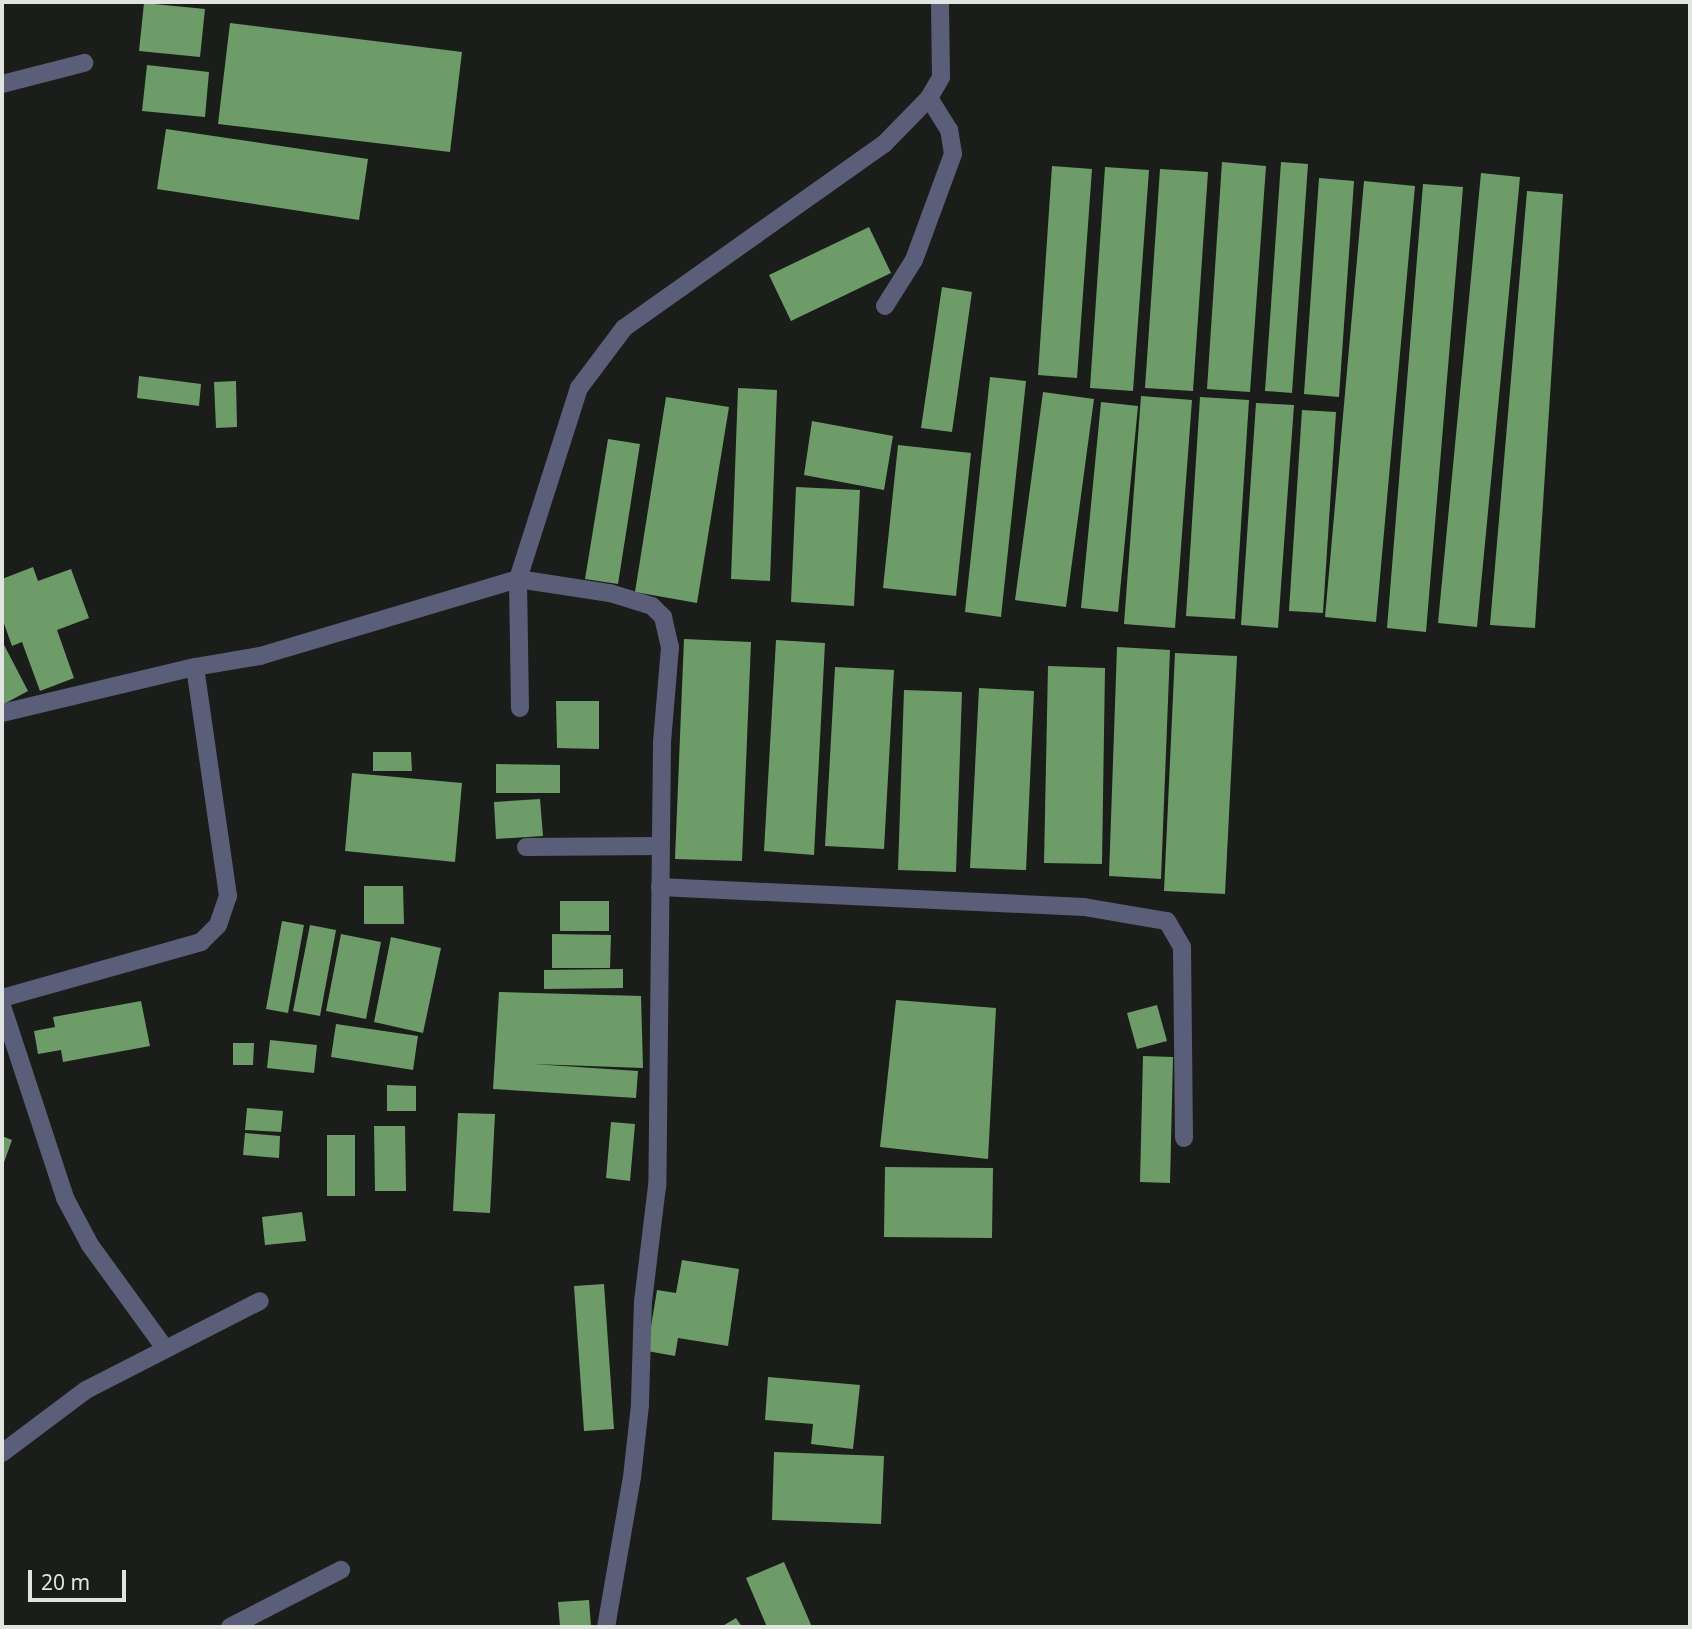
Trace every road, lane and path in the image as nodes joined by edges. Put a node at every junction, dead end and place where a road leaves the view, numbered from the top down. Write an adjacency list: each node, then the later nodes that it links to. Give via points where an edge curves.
1 (940, 2): 4 (street, via 941,77)
2 (84, 64): 3 (street)
3 (2, 84)
4 (929, 98): 5 (street, via 953,140 953,154 914,260); 6 (street, via 884,144 624,328 579,388)
5 (886, 306)
6 (518, 579): 7 (street, via 260,656); 8 (street); 10 (street, via 610,593 652,606 663,617 670,647)
7 (195, 667): 9 (street); 13 (street, via 228,896 218,925 201,942)
8 (520, 708)
9 (2, 713)
10 (660, 846): 11 (street); 12 (street)
11 (526, 847)
12 (660, 887): 15 (street, via 1084,907 1167,921 1182,947); 21 (street, via 657,1186 643,1301 640,1405)
13 (2, 998)
14 (2, 1006): 17 (street, via 65,1198 90,1245)
15 (1184, 1138)
16 (260, 1301): 17 (street)
17 (164, 1347): 18 (street, via 86,1390)
18 (2, 1453)
19 (341, 1570): 20 (street)
20 (230, 1627)
21 (606, 1627)

